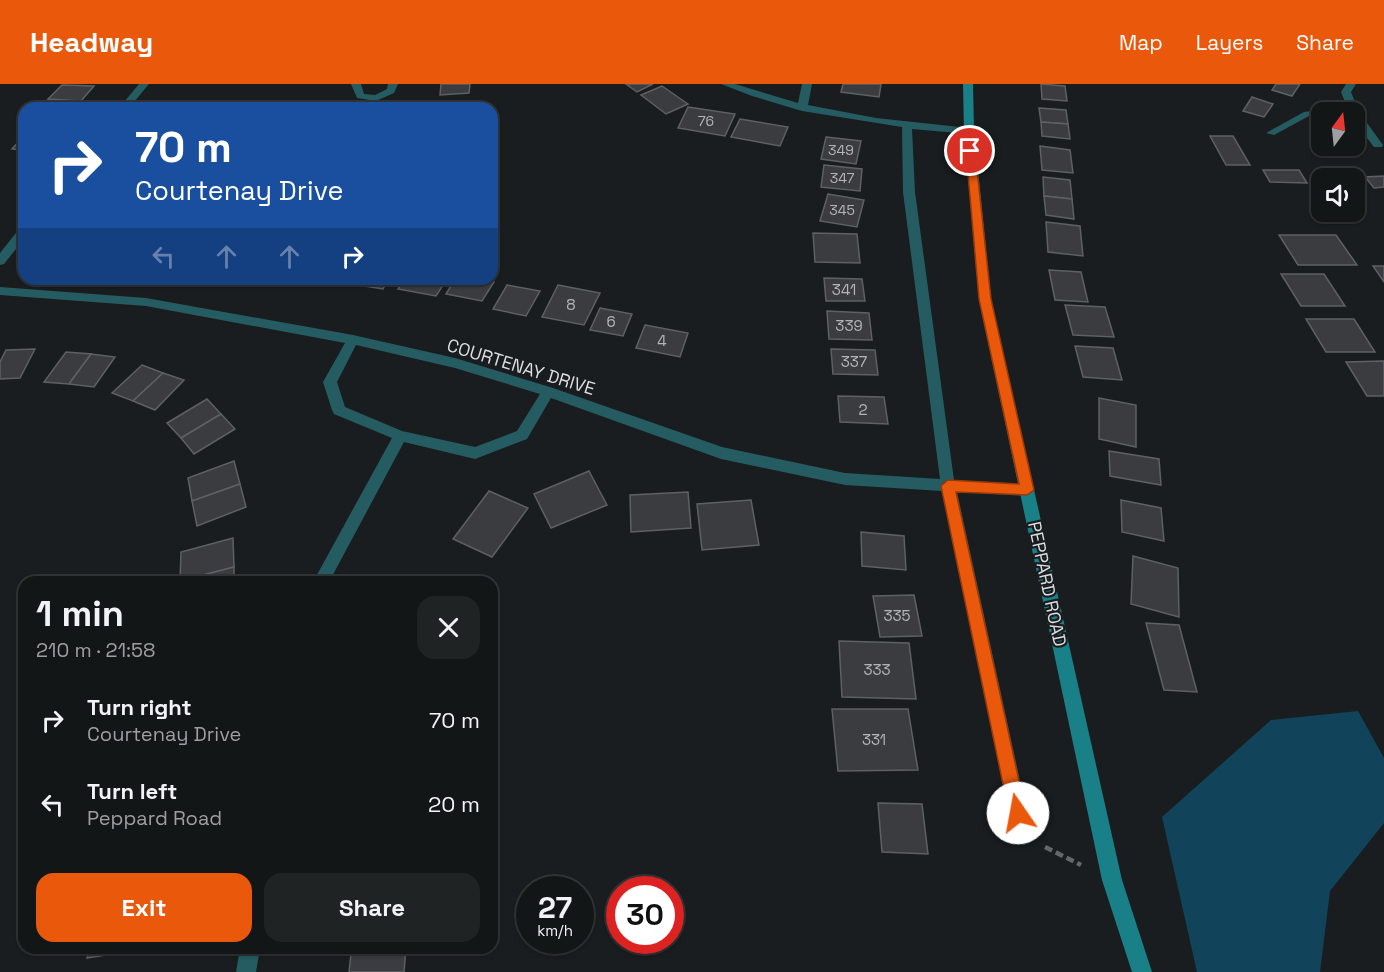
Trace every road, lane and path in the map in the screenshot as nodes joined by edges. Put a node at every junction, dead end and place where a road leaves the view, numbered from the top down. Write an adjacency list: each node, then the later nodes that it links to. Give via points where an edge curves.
1 (143, 84): 2 (street); 9 (street)
2 (153, 84)
3 (356, 84): 4 (street, via 360,96 376,98 391,91)
4 (393, 84)
5 (726, 84): 11 (street)
6 (807, 84): 11 (street)
7 (968, 84): 15 (main road, PEPPARD ROAD)
8 (1351, 84): 10 (street, via 1346,92)
9 (129, 102)
10 (1350, 102)
11 (802, 108): 13 (street)
12 (1311, 114): 16 (lane)
13 (907, 126): 15 (street); 24 (street, via 909,192)
14 (1365, 128): 17 (street)
15 (969, 131): 25 (main road, PEPPARD ROAD, via 985,299)
16 (1271, 133)
17 (1378, 145)
18 (18, 238): 19 (street)
19 (0, 261)
20 (0, 291): 21 (street, COURTENAY DRIVE, via 146,302)
21 (353, 340): 22 (street, COURTENAY DRIVE, via 455,363); 23 (street, via 330,382 339,410)
22 (548, 392): 23 (street, via 522,435 475,453); 24 (street, COURTENAY DRIVE, via 721,453 845,479)
23 (400, 436): 26 (street)
24 (948, 486): 25 (street, COURTENAY DRIVE); 27 (street)
25 (1027, 490): 28 (main road, PEPPARD ROAD)
26 (324, 576)
27 (1023, 836): 28 (path)
28 (1112, 880): 31 (main road, PEPPARD ROAD)
29 (249, 954): 30 (street)
30 (246, 972)
31 (1142, 972)

